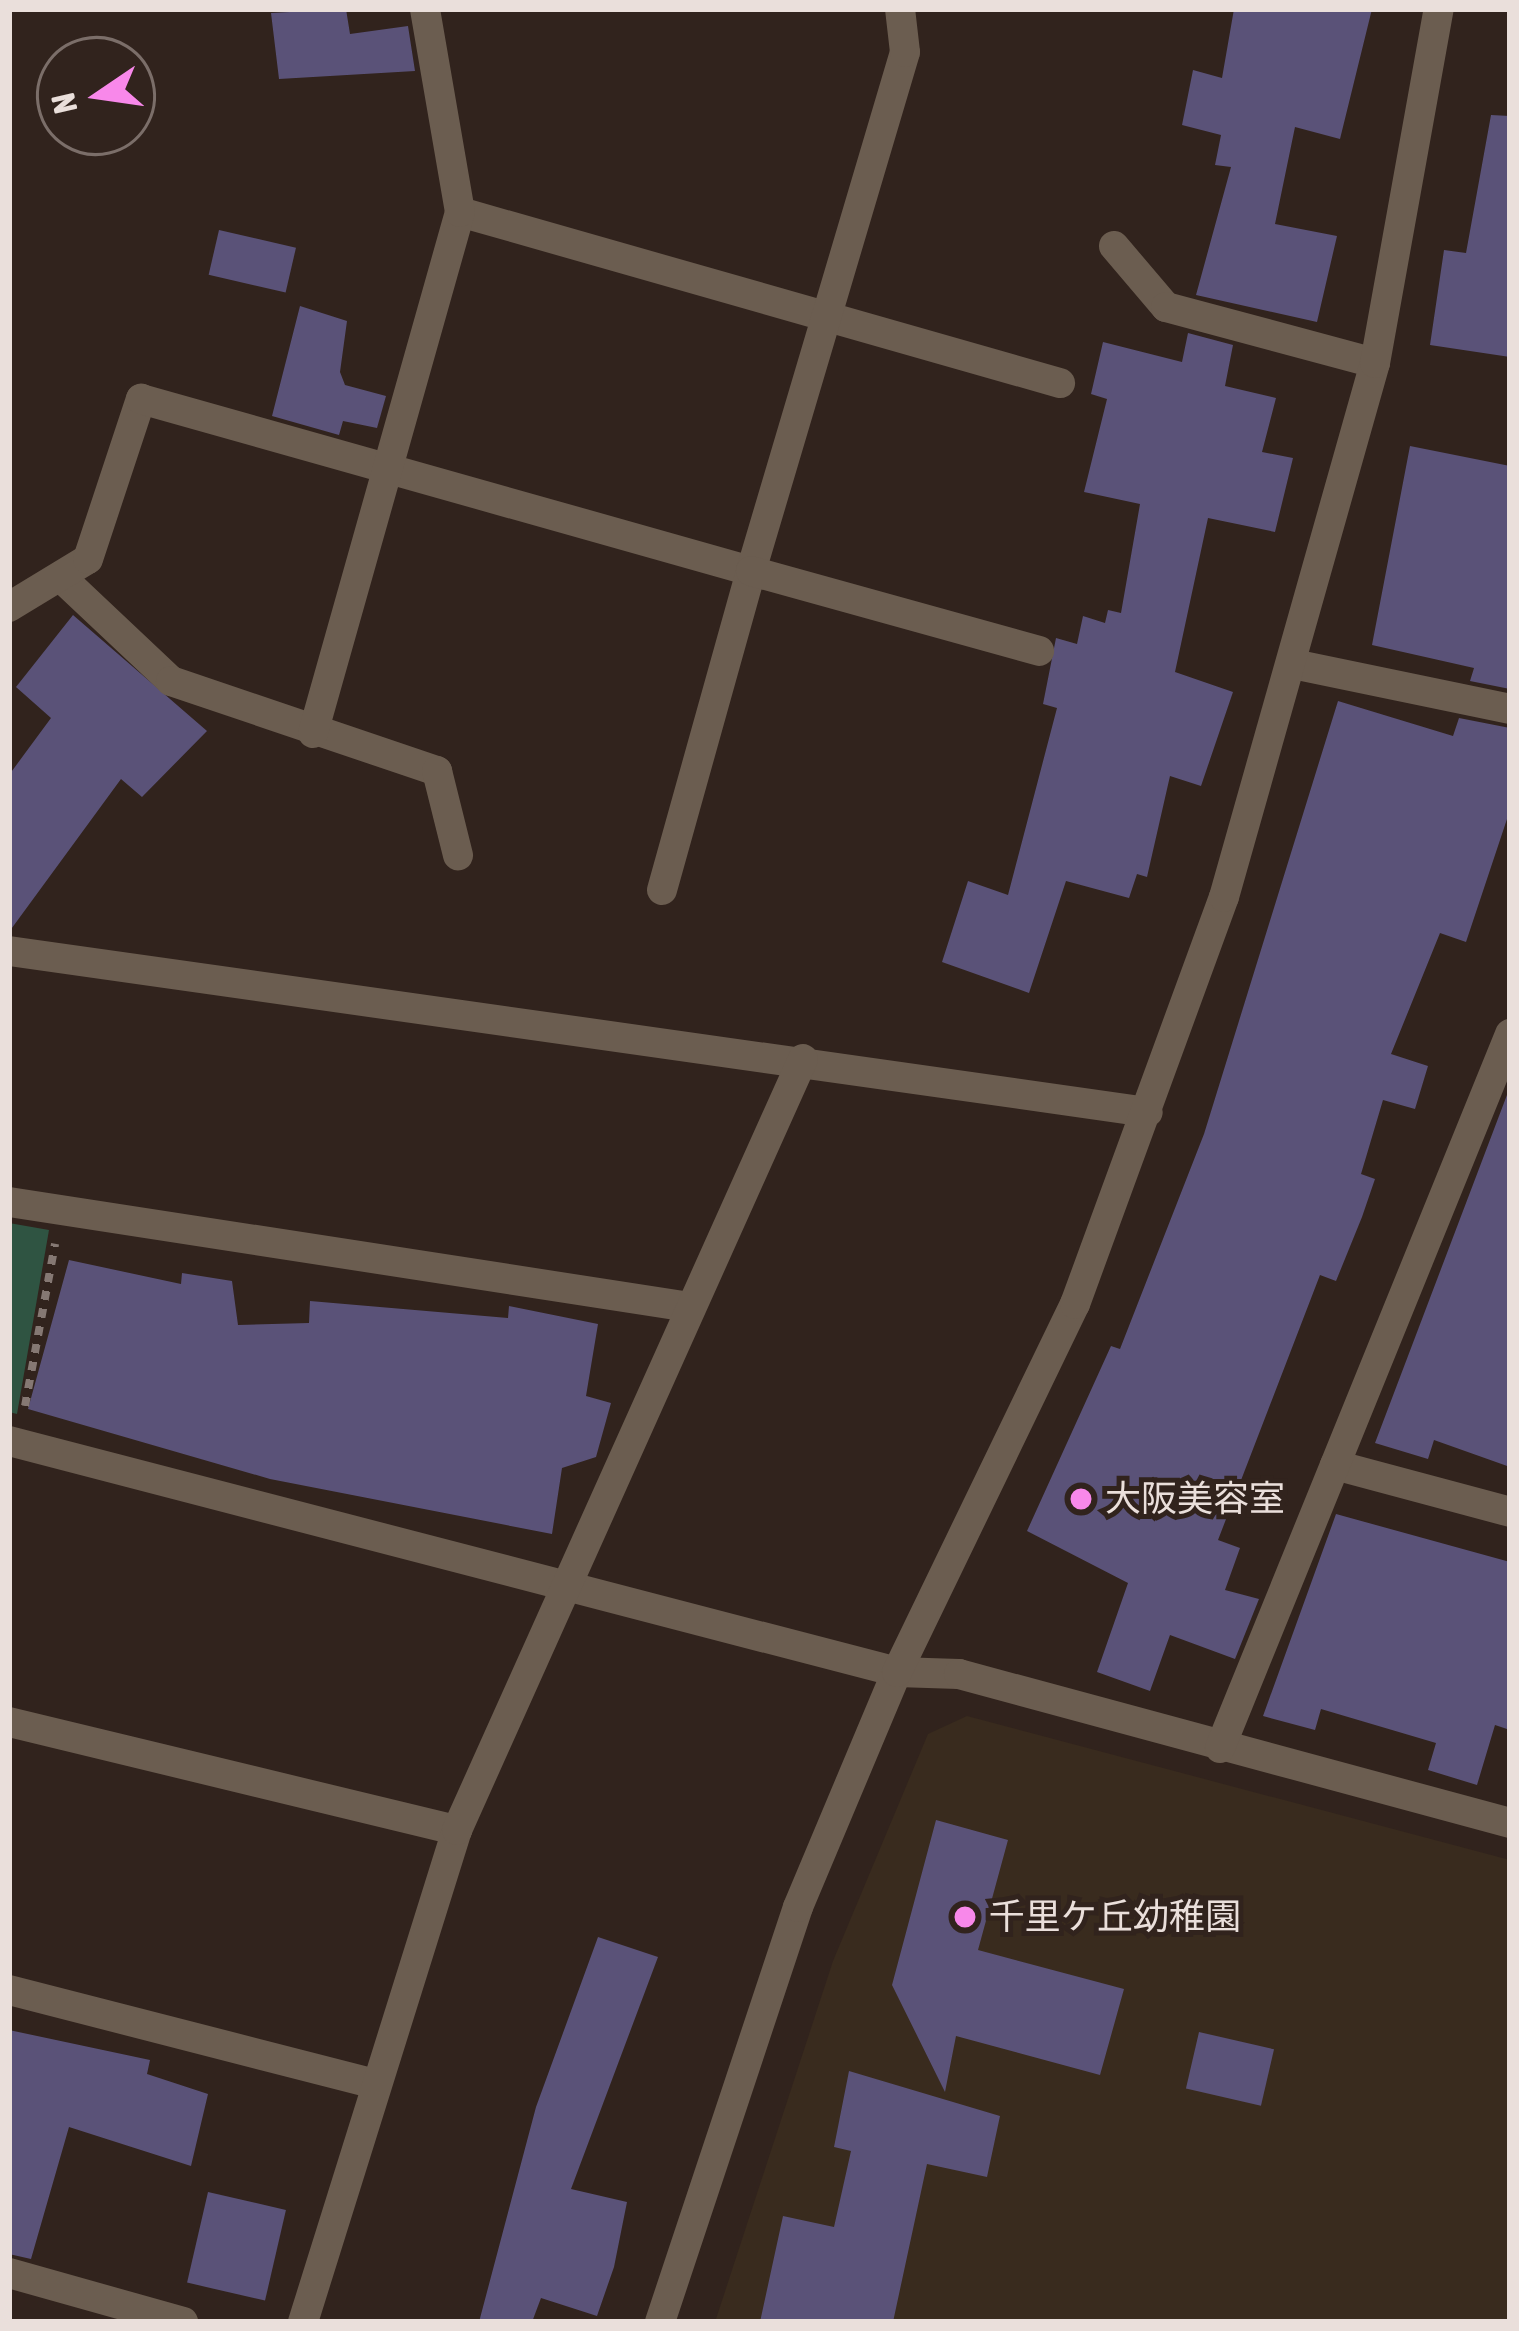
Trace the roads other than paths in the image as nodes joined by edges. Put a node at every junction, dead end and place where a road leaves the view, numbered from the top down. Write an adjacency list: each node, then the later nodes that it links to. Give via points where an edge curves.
1 (425, 9): 4 (street)
2 (900, 9): 6 (street, via 905,52)
3 (1439, 9): 7 (street)
4 (460, 212): 6 (street); 9 (street)
5 (1114, 246): 7 (street, via 1166,307)
6 (828, 315): 8 (street); 10 (street)
7 (1375, 363): 14 (street)
8 (1060, 383)
9 (386, 469): 10 (street); 11 (street, via 141,399 88,560); 16 (street)
10 (751, 571): 13 (street); 18 (street)
11 (65, 580): 12 (street); 16 (street, via 171,681)
12 (9, 607)
13 (1039, 651)
14 (1293, 664): 15 (street); 22 (street)
15 (1510, 709)
16 (313, 733): 17 (street, via 437,771)
17 (458, 855)
18 (662, 890)
19 (9, 951): 21 (street)
20 (1510, 1034): 26 (street)
21 (803, 1059): 22 (street); 24 (street)
22 (1148, 1112): 29 (street, via 1075,1304)
23 (9, 1202): 24 (street)
24 (690, 1307): 28 (street)
25 (14, 1442): 28 (street)
26 (1335, 1465): 27 (street); 31 (street)
27 (1510, 1512)
28 (571, 1580): 29 (street); 33 (street)
29 (897, 1672): 31 (street, via 959,1674); 39 (street, via 729,2098)
30 (9, 1722): 33 (street)
31 (1220, 1748): 32 (street)
32 (1510, 1823)
33 (457, 1830): 35 (street)
34 (9, 1990): 35 (street)
35 (375, 2084): 38 (street)
36 (9, 2273): 37 (street)
37 (183, 2322)
38 (303, 2322)
39 (660, 2322)

